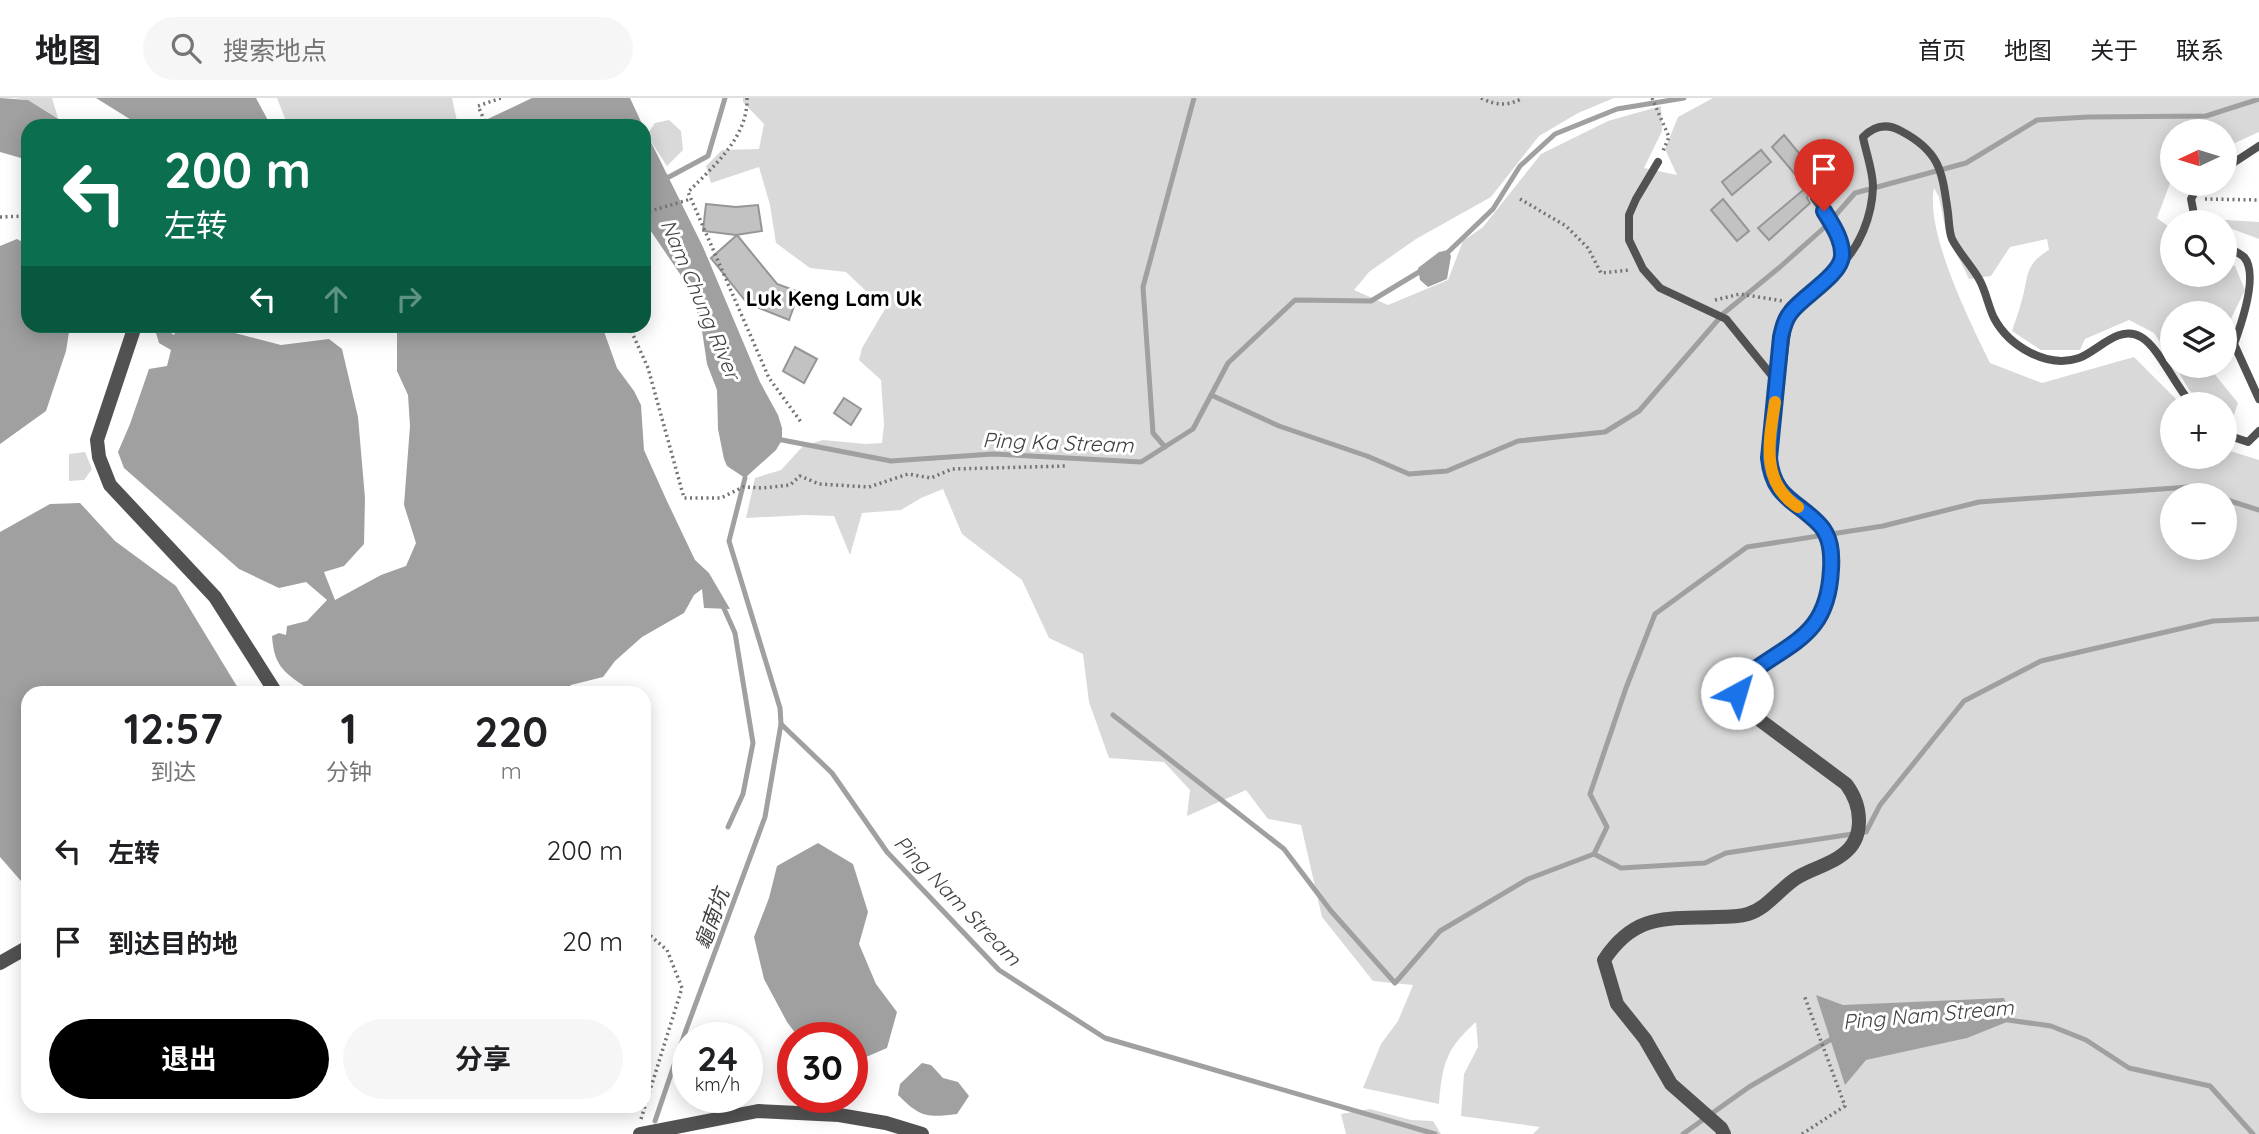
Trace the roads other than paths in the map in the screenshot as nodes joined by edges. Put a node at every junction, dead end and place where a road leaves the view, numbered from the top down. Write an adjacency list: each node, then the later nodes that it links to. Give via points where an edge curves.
1 (2259, 146): 2 (lane)
2 (2237, 160)
3 (1658, 162): 8 (lane, via 1629,215 1629,240 1643,269 1660,288 1726,318)
4 (1814, 198): 6 (lane, via 1840,243)
5 (2237, 253): 10 (lane, via 2246,259 2251,275 2245,316 2234,344)
6 (1839, 267): 8 (street, via 1789,314); 9 (lane, via 1853,253 1869,214 1873,184 1863,137 1871,129 1895,128 1917,139 1941,168 1952,238 1981,281 1994,319 2012,343 2059,360 2076,359 2124,334 2141,336)
7 (133, 333): 13 (street, via 97,440 99,457 110,485 215,597)
8 (1777, 382): 18 (street, via 1769,448 1771,471 1785,497 1824,530 1830,547 1830,580 1826,602 1811,629 1746,676 1737,698 1741,706 1846,784 1858,808 1858,832 1844,854 1799,877 1756,911 1643,924 1616,941 1604,960 1616,1004 1645,1039 1671,1084)
9 (2181, 392)
10 (2259, 399)
11 (2259, 431): 12 (lane, via 2248,442)
12 (2237, 438)
13 (271, 686)
14 (21, 951): 15 (street)
15 (0, 962)
16 (640, 1127): 17 (street, via 758,1111 839,1115)
17 (922, 1134)
18 (1724, 1134)

